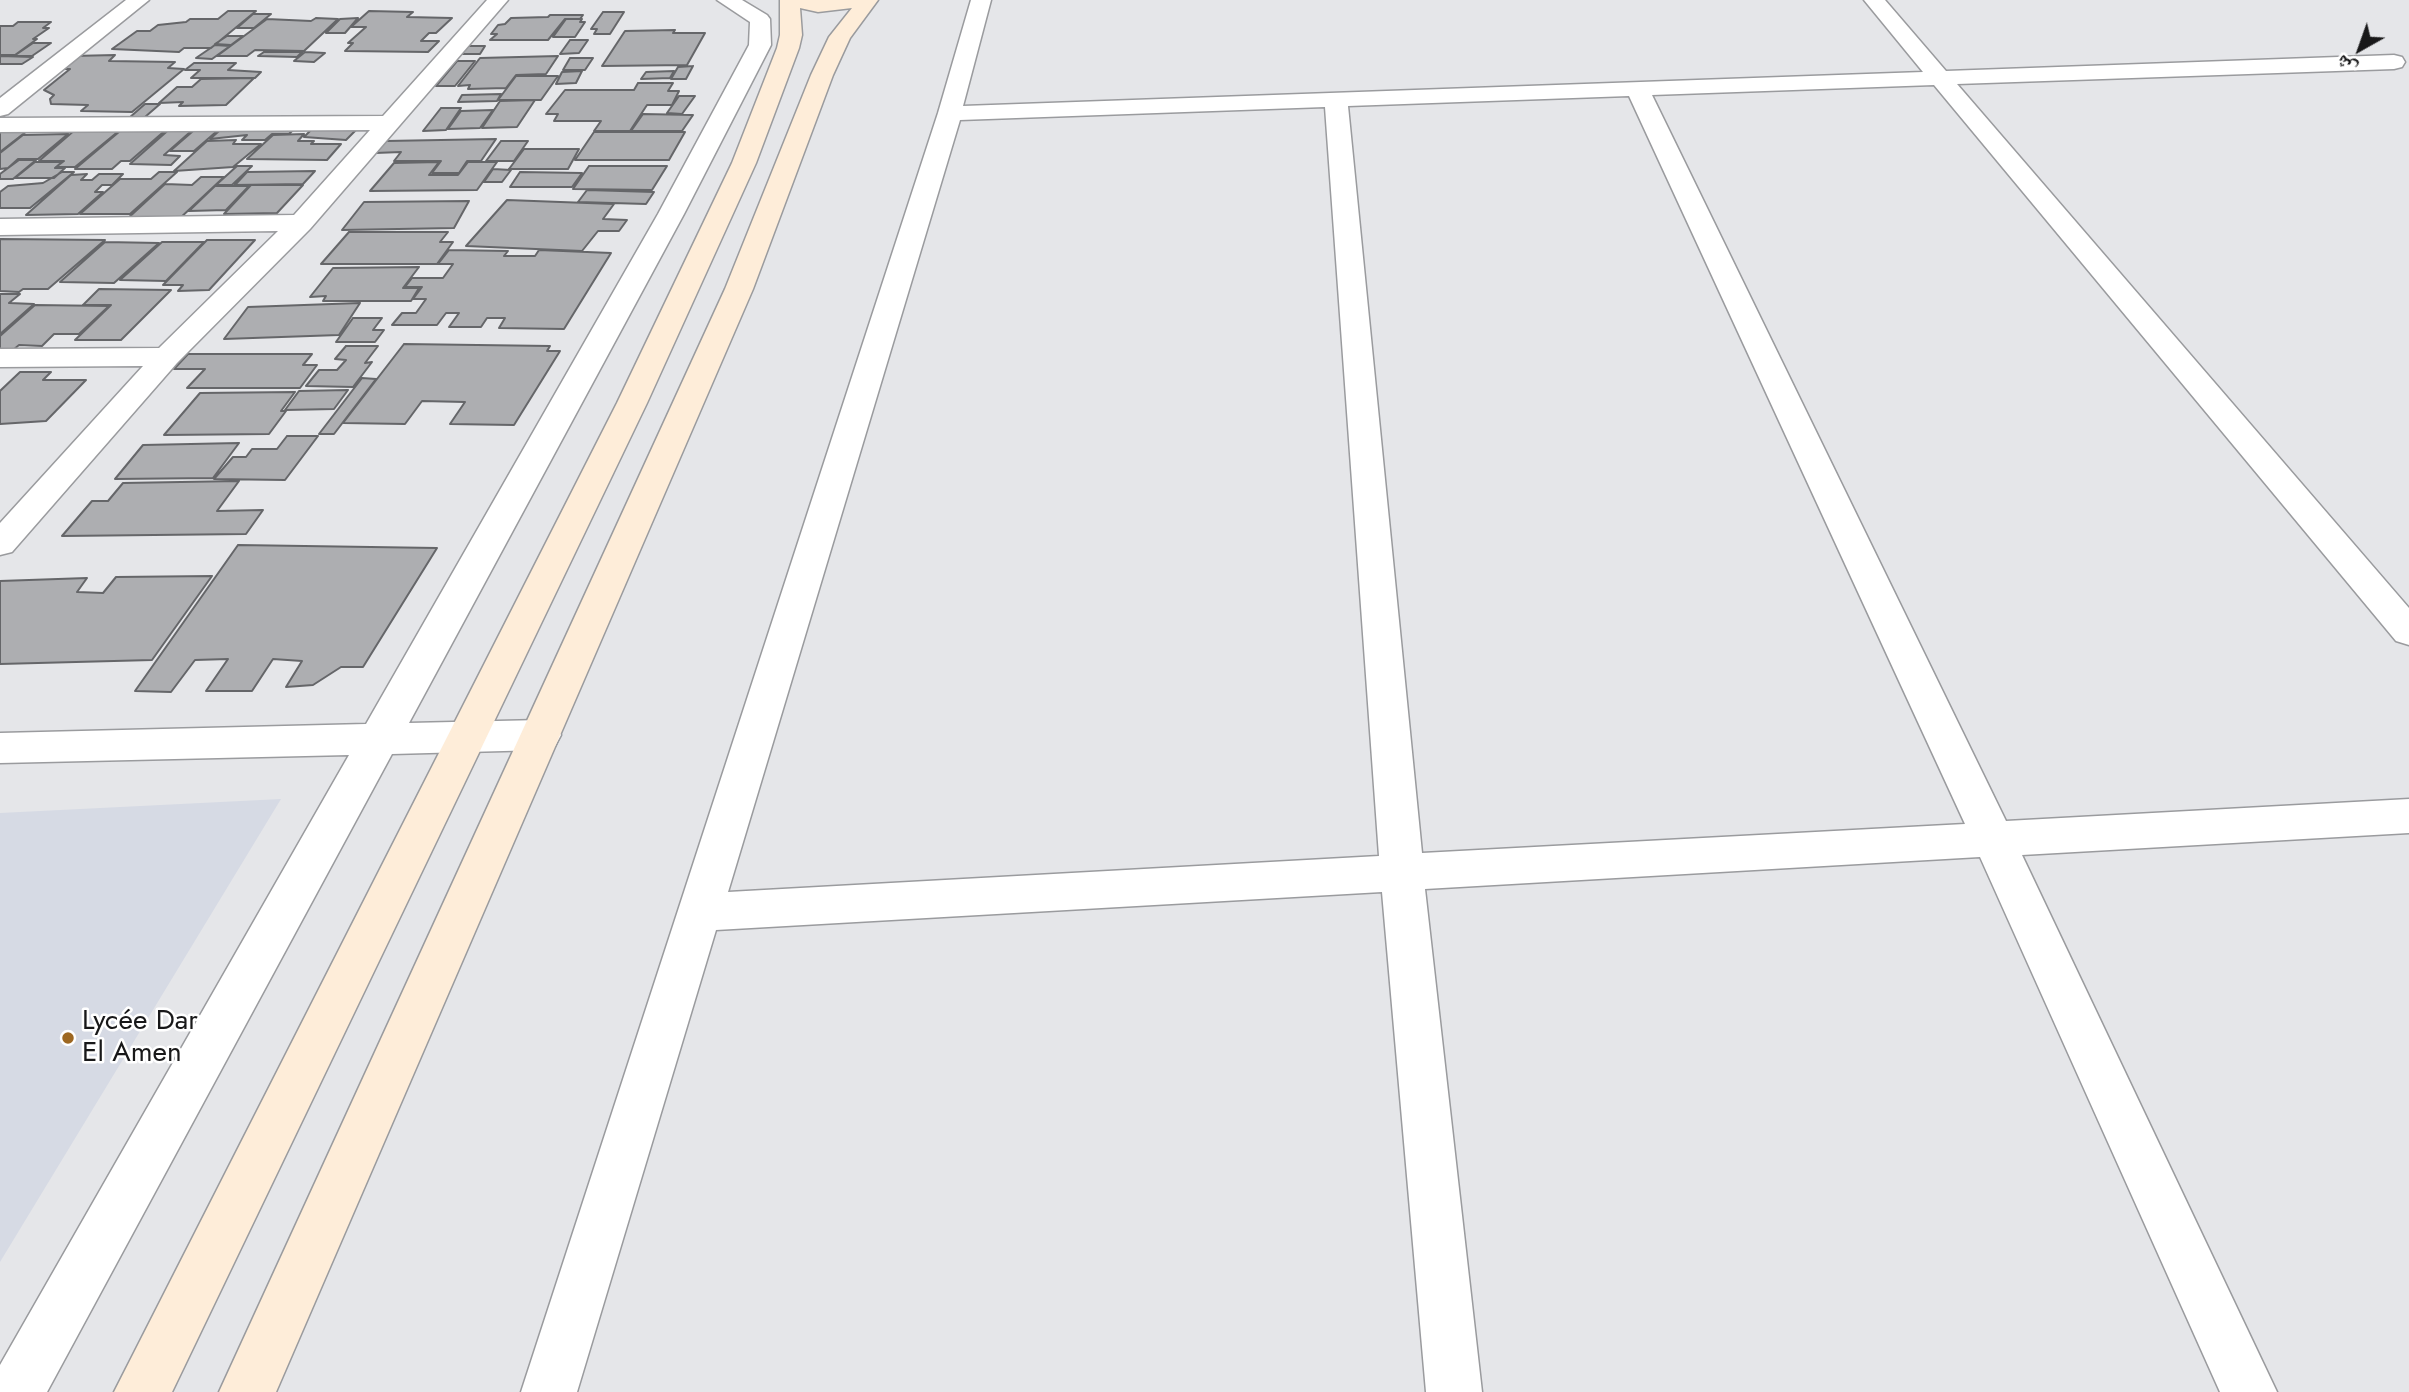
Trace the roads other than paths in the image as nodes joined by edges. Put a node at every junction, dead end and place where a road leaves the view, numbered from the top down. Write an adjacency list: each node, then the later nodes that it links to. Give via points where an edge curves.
1 (139, 0): 12 (street)
2 (498, 0): 14 (street)
3 (727, 0): 24 (street, via 760,19 760,45)
4 (790, 0): 5 (street, via 818,6); 23 (street, via 788,48 744,163 632,403)
5 (866, 0): 22 (street, via 840,37 822,75 739,289)
6 (981, 0): 13 (street)
7 (1874, 0): 9 (street)
8 (2394, 62): 9 (street)
9 (1939, 77): 10 (street); 21 (street)
10 (1637, 88): 11 (street); 27 (street)
11 (1336, 99): 13 (street); 28 (street)
12 (0, 109)
13 (950, 113): 29 (street)
14 (388, 122): 15 (street); 16 (street)
15 (0, 125)
16 (301, 223): 17 (street); 18 (street)
17 (0, 227)
18 (167, 357): 19 (street); 20 (street)
19 (0, 358)
20 (7, 529)
21 (2409, 632)
22 (541, 734): 23 (street); 32 (street)
23 (466, 736): 24 (street); 31 (street)
24 (382, 737): 25 (street); 30 (street)
25 (0, 748)
26 (2409, 816): 27 (street)
27 (1993, 839): 28 (street); 35 (street)
28 (1402, 873): 29 (street); 34 (street)
29 (699, 912): 33 (street)
30 (16, 1392)
31 (142, 1392)
32 (247, 1392)
33 (549, 1392)
34 (1454, 1392)
35 (2249, 1392)

